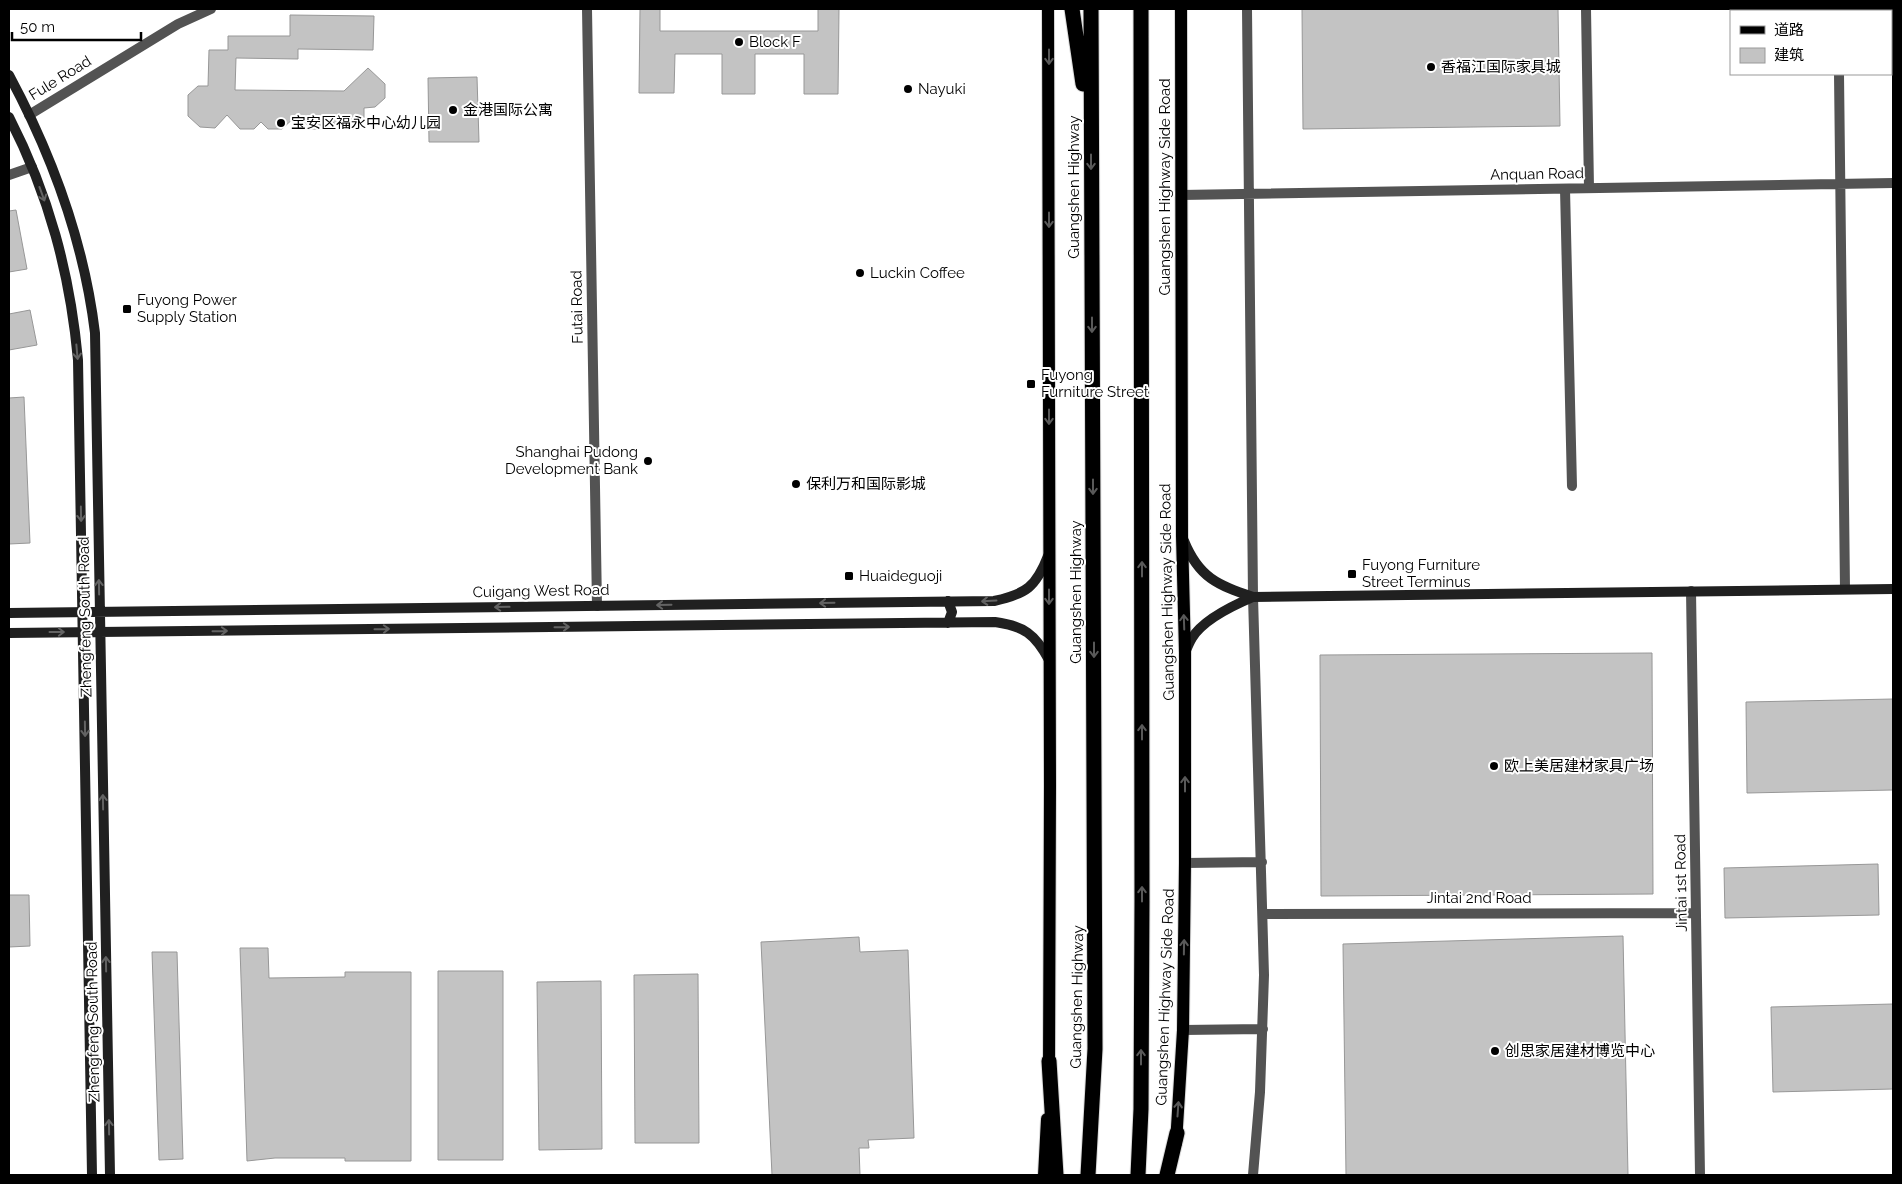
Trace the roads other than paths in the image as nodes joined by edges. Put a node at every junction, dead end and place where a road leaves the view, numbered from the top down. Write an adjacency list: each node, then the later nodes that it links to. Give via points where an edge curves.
1 (211, 9): 12 (street, Fule Road, via 178,24)
2 (586, 9): 31 (street, Futai Road)
3 (1048, 9): 25 (main road, one-way to 25)
4 (1072, 9): 14 (highway)
5 (1091, 9): 14 (highway, Guangshen Highway)
6 (1141, 9): 54 (highway, one-way to 6, via 1142,911)
7 (1181, 9): 22 (main road, Guangshen Highway Side Road)
8 (1247, 9): 21 (street)
9 (1586, 9): 20 (street)
10 (9, 75): 12 (main road, Zhengfeng South Road)
11 (1839, 75): 18 (street)
12 (29, 115): 33 (main road, Zhengfeng South Road, one-way to 12, via 95,333 90,295 67,207)
13 (9, 117): 15 (main road, Zhengfeng South Road)
14 (1091, 133): 53 (highway, Guangshen Highway, one-way to 53, via 1095,1049)
15 (32, 167): 16 (street); 32 (main road, Zhengfeng South Road, one-way to 32, via 49,213 74,315 80,398)
16 (9, 175)
17 (1893, 183): 18 (street, Anquan Road)
18 (1840, 184): 20 (street, Anquan Road); 27 (street)
19 (1564, 188): 20 (street, Anquan Road); 21 (street, Anquan Road); 23 (street)
20 (1589, 188)
21 (1250, 194): 22 (street, Anquan Road); 29 (street)
22 (1181, 195): 24 (main road, Guangshen Highway Side Road)
23 (1572, 486)
24 (1182, 536): 29 (main road, via 1189,554 1204,575 1226,588); 39 (main road, Guangshen Highway Side Road, one-way to 24)
25 (1049, 553): 30 (main road, Cuigang West Road, one-way to 30, via 1042,572 1015,596 994,601); 40 (main road, one-way to 40)
26 (1893, 588): 27 (main road)
27 (1845, 589): 28 (main road)
28 (1691, 591): 29 (main road); 43 (street, Jintai 1st Road)
29 (1253, 597): 39 (main road, via 1234,604 1207,623 1193,637); 41 (street)
30 (948, 601): 31 (main road, Cuigang West Road, one-way to 31); 35 (main road, via 952,612)
31 (597, 606): 33 (main road, Cuigang West Road, one-way to 33)
32 (83, 612): 33 (main road, Cuigang West Road); 34 (main road, Cuigang West Road); 36 (main road, Zhengfeng South Road)
33 (100, 612): 37 (main road, Zhengfeng South Road)
34 (9, 613)
35 (948, 623): 37 (main road, one-way to 35); 40 (main road, via 1012,624 1028,632 1040,644)
36 (83, 632): 37 (main road); 38 (main road, one-way to 36); 49 (main road, Zhengfeng South Road, one-way to 49)
37 (100, 632): 50 (main road, Zhengfeng South Road, one-way to 37)
38 (9, 633)
39 (1185, 654): 42 (main road, Guangshen Highway Side Road, one-way to 39)
40 (1050, 662): 47 (main road)
41 (1262, 862): 42 (street); 44 (street)
42 (1185, 863): 46 (main road, Guangshen Highway Side Road, one-way to 42)
43 (1696, 913): 44 (street, Jintai 2nd Road); 58 (street, Jintai 1st Road)
44 (1263, 914): 45 (street)
45 (1263, 1029): 46 (street); 57 (street)
46 (1183, 1030): 48 (main road, Guangshen Highway Side Road, one-way to 46)
47 (1049, 1061): 51 (main road); 52 (highway)
48 (1177, 1133): 55 (highway); 56 (main road, Guangshen Highway Side Road)
49 (92, 1175)
50 (110, 1175)
51 (1044, 1175)
52 (1056, 1175)
53 (1088, 1175)
54 (1138, 1175)
55 (1167, 1175)
56 (1175, 1175)
57 (1253, 1175)
58 (1700, 1175)

